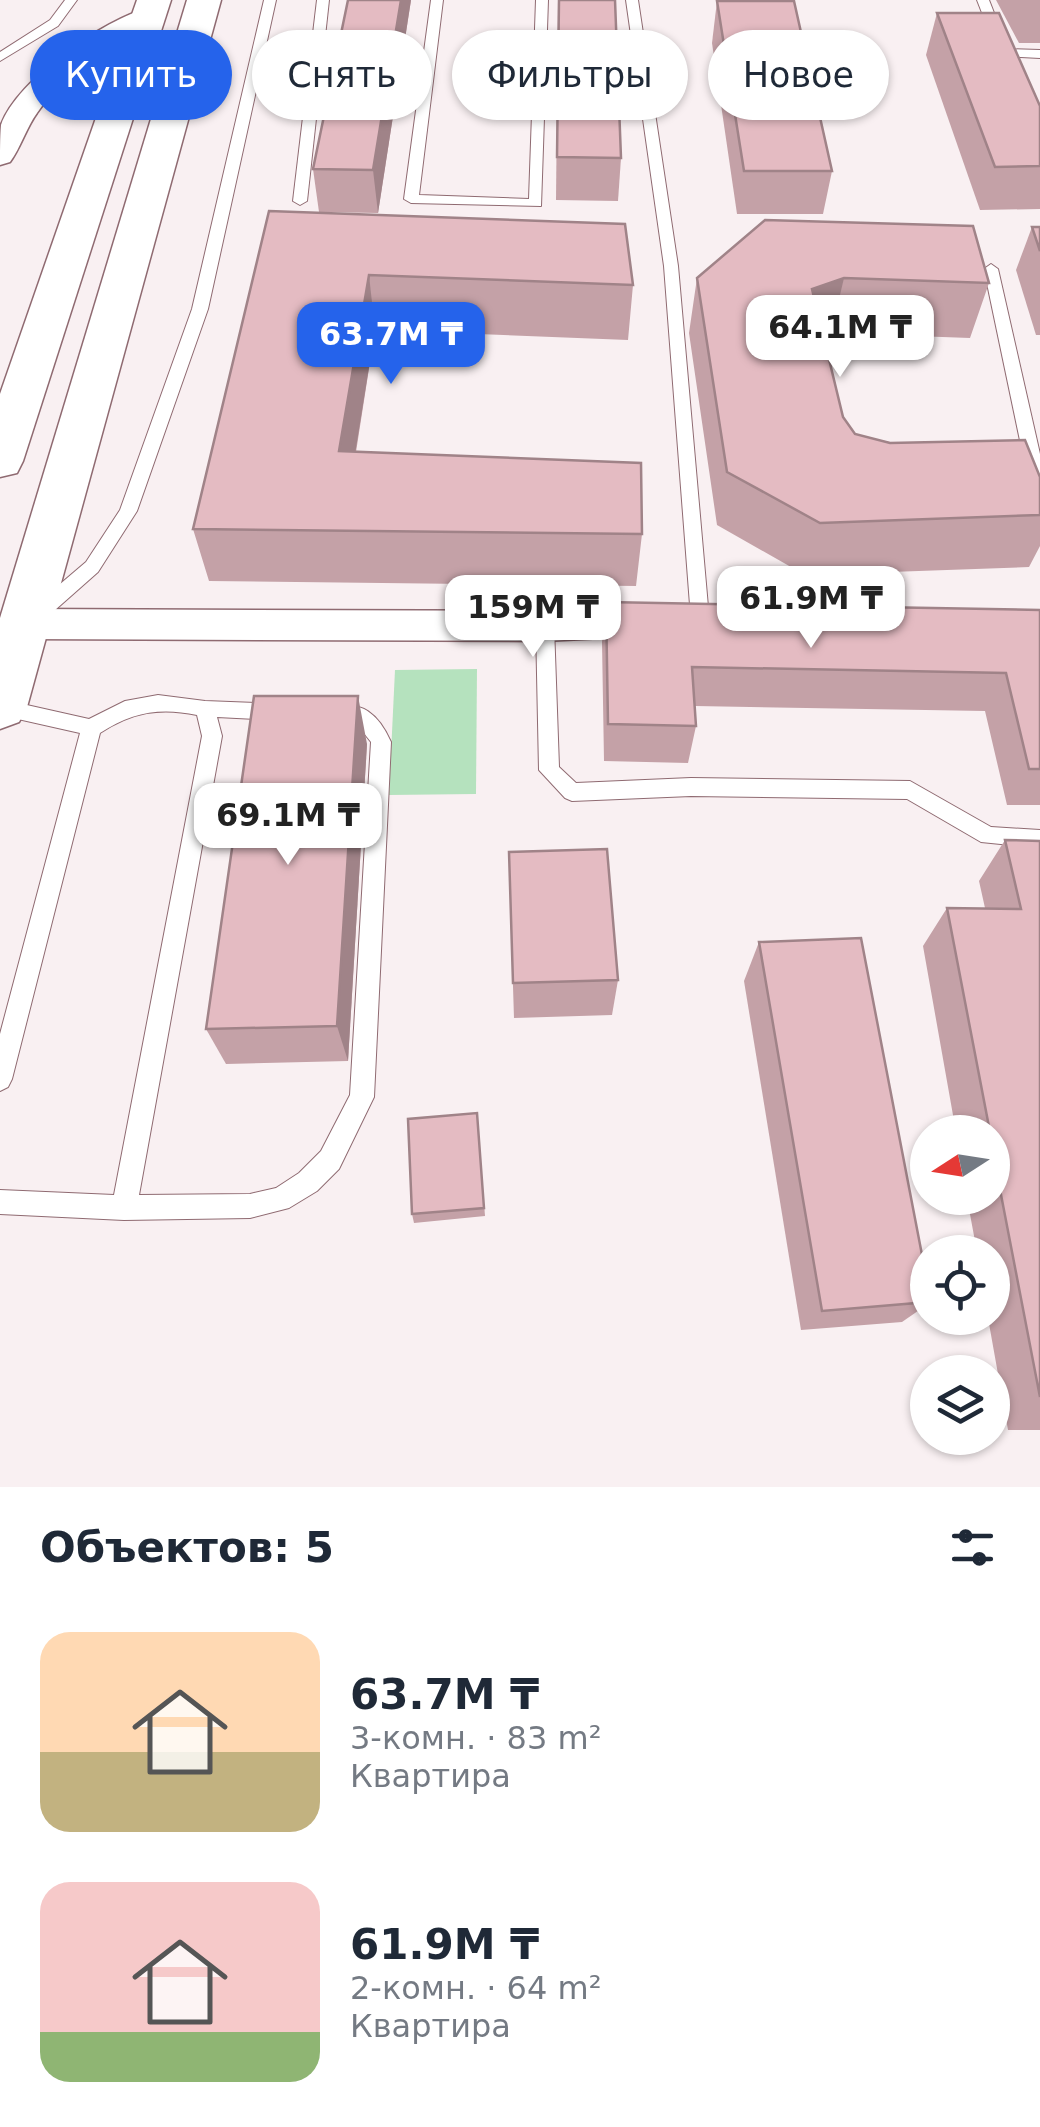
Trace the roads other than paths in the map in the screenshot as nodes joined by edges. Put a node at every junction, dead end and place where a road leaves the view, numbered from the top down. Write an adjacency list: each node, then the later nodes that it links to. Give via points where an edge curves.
1 (71, 0): 12 (lane, via 54,23)
2 (204, 0): 18 (main road)
3 (270, 0): 22 (lane, via 200,308 128,511 92,567)
4 (323, 0): 15 (lane)
5 (437, 0): 6 (lane, via 411,200 536,203)
6 (542, 0)
7 (632, 0): 21 (lane)
8 (983, 0): 10 (lane)
9 (151, 8): 14 (street, via 37,89); 17 (main road)
10 (1003, 53): 11 (lane); 13 (lane)
11 (1040, 54)
12 (0, 57)
13 (1010, 72)
14 (3, 139)
15 (300, 201)
16 (991, 269): 20 (lane)
17 (20, 394): 18 (main road); 19 (main road)
18 (91, 397): 22 (main road)
19 (0, 460)
20 (1040, 492)
21 (719, 619): 23 (street)
22 (26, 624): 23 (street); 24 (main road)
23 (546, 626): 27 (lane, via 549,770 572,792 910,790 988,836)
24 (0, 707): 26 (lane)
25 (204, 710): 26 (lane, via 149,702 118,710); 30 (lane, via 212,736); 30 (lane, via 360,714 381,742 362,1098 330,1160 280,1198 250,1206)
26 (91, 728): 28 (lane)
27 (1040, 839)
28 (0, 1079)
29 (0, 1202): 30 (lane)
30 (124, 1208)

